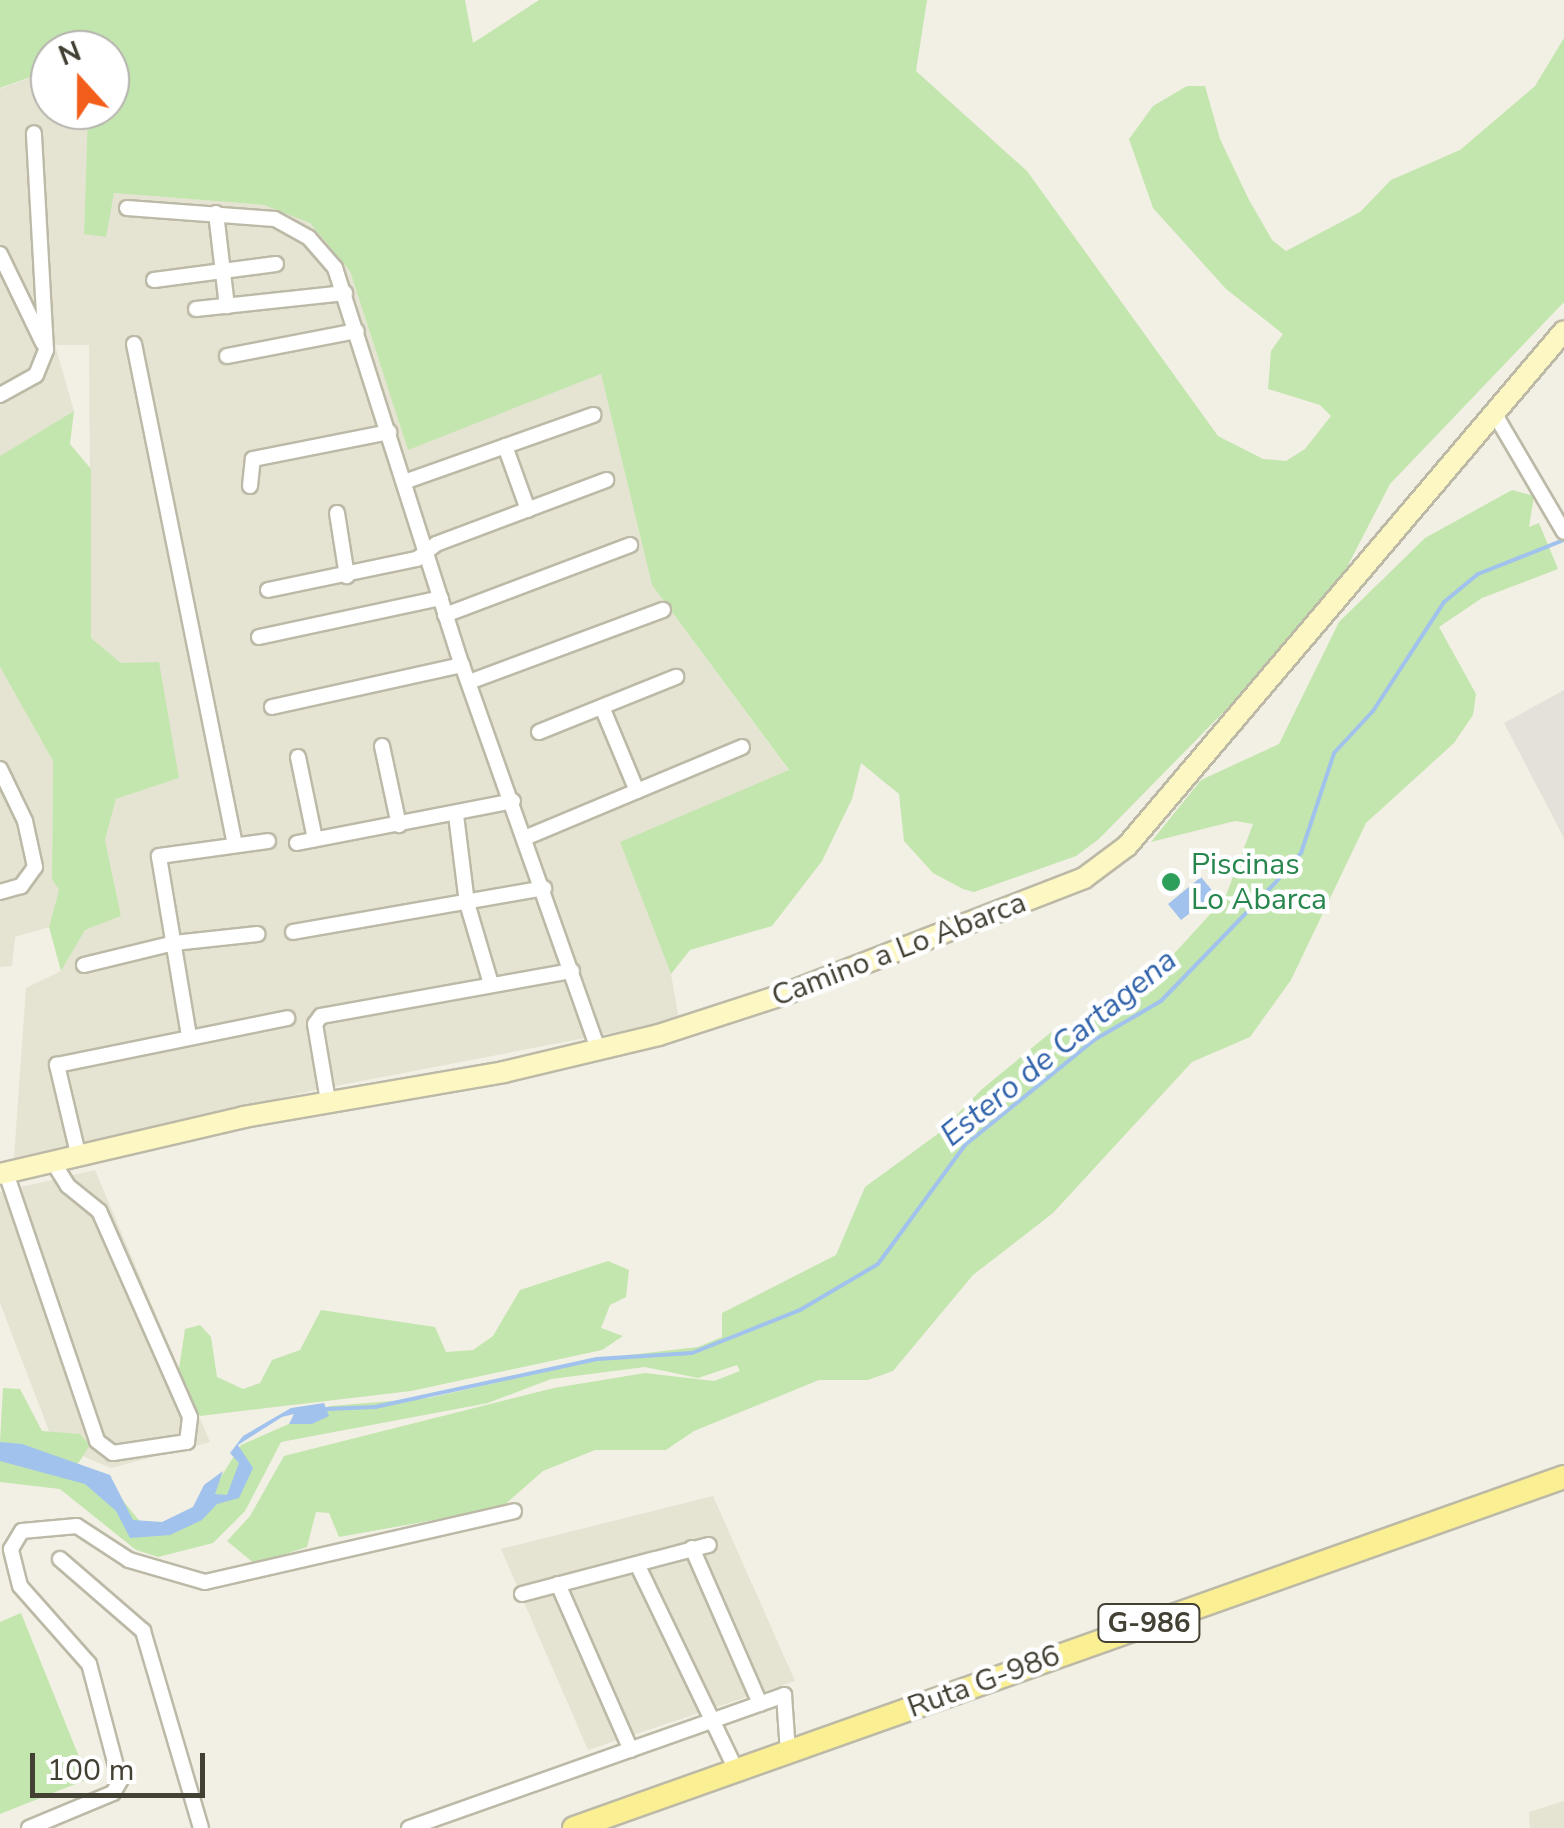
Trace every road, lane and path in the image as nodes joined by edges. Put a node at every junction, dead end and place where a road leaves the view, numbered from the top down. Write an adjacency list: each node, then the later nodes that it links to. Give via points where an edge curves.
1 (34, 133): 14 (street)
2 (127, 208): 3 (street)
3 (216, 213): 6 (street); 8 (street, via 264,216 298,230 327,257)
4 (0, 254): 14 (street)
5 (276, 264): 6 (street)
6 (223, 270): 7 (street); 9 (street)
7 (154, 280)
8 (344, 293): 9 (street); 11 (street)
9 (227, 306): 10 (street)
10 (196, 309)
11 (358, 331): 15 (street); 19 (street)
12 (1564, 331): 17 (main road, Camino a Lo Abarca)
13 (134, 344): 53 (street)
14 (46, 350): 16 (street, via 36,374)
15 (227, 356)
16 (0, 396)
17 (1493, 412): 26 (street); 65 (main road, Camino a Lo Abarca, via 1108,862 1071,884 785,994)
18 (593, 416): 20 (street)
19 (389, 432): 22 (street); 23 (street, via 253,459)
20 (505, 446): 22 (street); 24 (street)
21 (606, 480): 24 (street)
22 (404, 482): 28 (street)
23 (250, 486)
24 (528, 510): 28 (street)
25 (337, 513): 29 (street)
26 (1563, 530)
27 (630, 545): 33 (street)
28 (426, 552): 29 (street); 31 (street)
29 (347, 576): 30 (street)
30 (268, 590)
31 (441, 598): 33 (street); 34 (street)
32 (662, 610): 37 (street)
33 (446, 615): 35 (street)
34 (259, 637)
35 (462, 666): 37 (street); 38 (street)
36 (676, 677): 39 (street)
37 (469, 682): 46 (street)
38 (272, 707)
39 (602, 707): 40 (street); 45 (street)
40 (540, 732)
41 (382, 746): 48 (street)
42 (742, 747): 45 (street)
43 (298, 757): 50 (street)
44 (0, 769): 55 (street, via 25,821 35,867 22,886)
45 (637, 791): 49 (street)
46 (513, 802): 47 (street); 49 (street)
47 (456, 815): 48 (street); 56 (street)
48 (399, 825): 50 (street)
49 (527, 837): 54 (street)
50 (316, 839): 52 (street)
51 (268, 841): 53 (street)
52 (297, 843)
53 (235, 845): 59 (street, via 160,856)
54 (544, 888): 56 (street); 61 (street)
55 (0, 892)
56 (467, 903): 57 (street); 62 (street)
57 (293, 932)
58 (258, 934): 59 (street)
59 (174, 943): 60 (street); 64 (street)
60 (84, 964)
61 (572, 971): 62 (street); 65 (street)
62 (490, 984): 66 (street, via 318,1018)
63 (287, 1018): 64 (street)
64 (190, 1036): 67 (street, via 56,1065)
65 (599, 1051): 66 (main road, Camino a Lo Abarca)
66 (328, 1101): 67 (main road, Camino a Lo Abarca)
67 (79, 1158): 68 (main road, Camino a Lo Abarca)
68 (54, 1164): 69 (main road, Camino a Lo Abarca); 69 (street, via 68,1186 100,1211 190,1417 186,1442 113,1453 97,1441)
69 (3, 1174)
70 (1564, 1477): 81 (main road, Ruta G-986 / G-986)
71 (514, 1511): 83 (street, via 206,1582 121,1557 76,1526 22,1531 11,1549 20,1586 89,1664 120,1776 113,1793)
72 (709, 1544): 73 (street)
73 (692, 1548): 75 (street); 78 (street)
74 (60, 1560): 84 (street, via 143,1631)
75 (637, 1564): 76 (street); 79 (street)
76 (558, 1584): 77 (street); 80 (street)
77 (522, 1594)
78 (760, 1704): 79 (street); 81 (street, via 784,1695)
79 (712, 1721): 80 (street); 82 (street)
80 (631, 1750): 85 (street)
81 (788, 1752): 82 (main road, Ruta G-986 / G-986)
82 (736, 1770): 86 (main road, Ruta G-986 / G-986)
83 (29, 1828)
84 (201, 1828)
85 (409, 1828)
86 (574, 1828)

